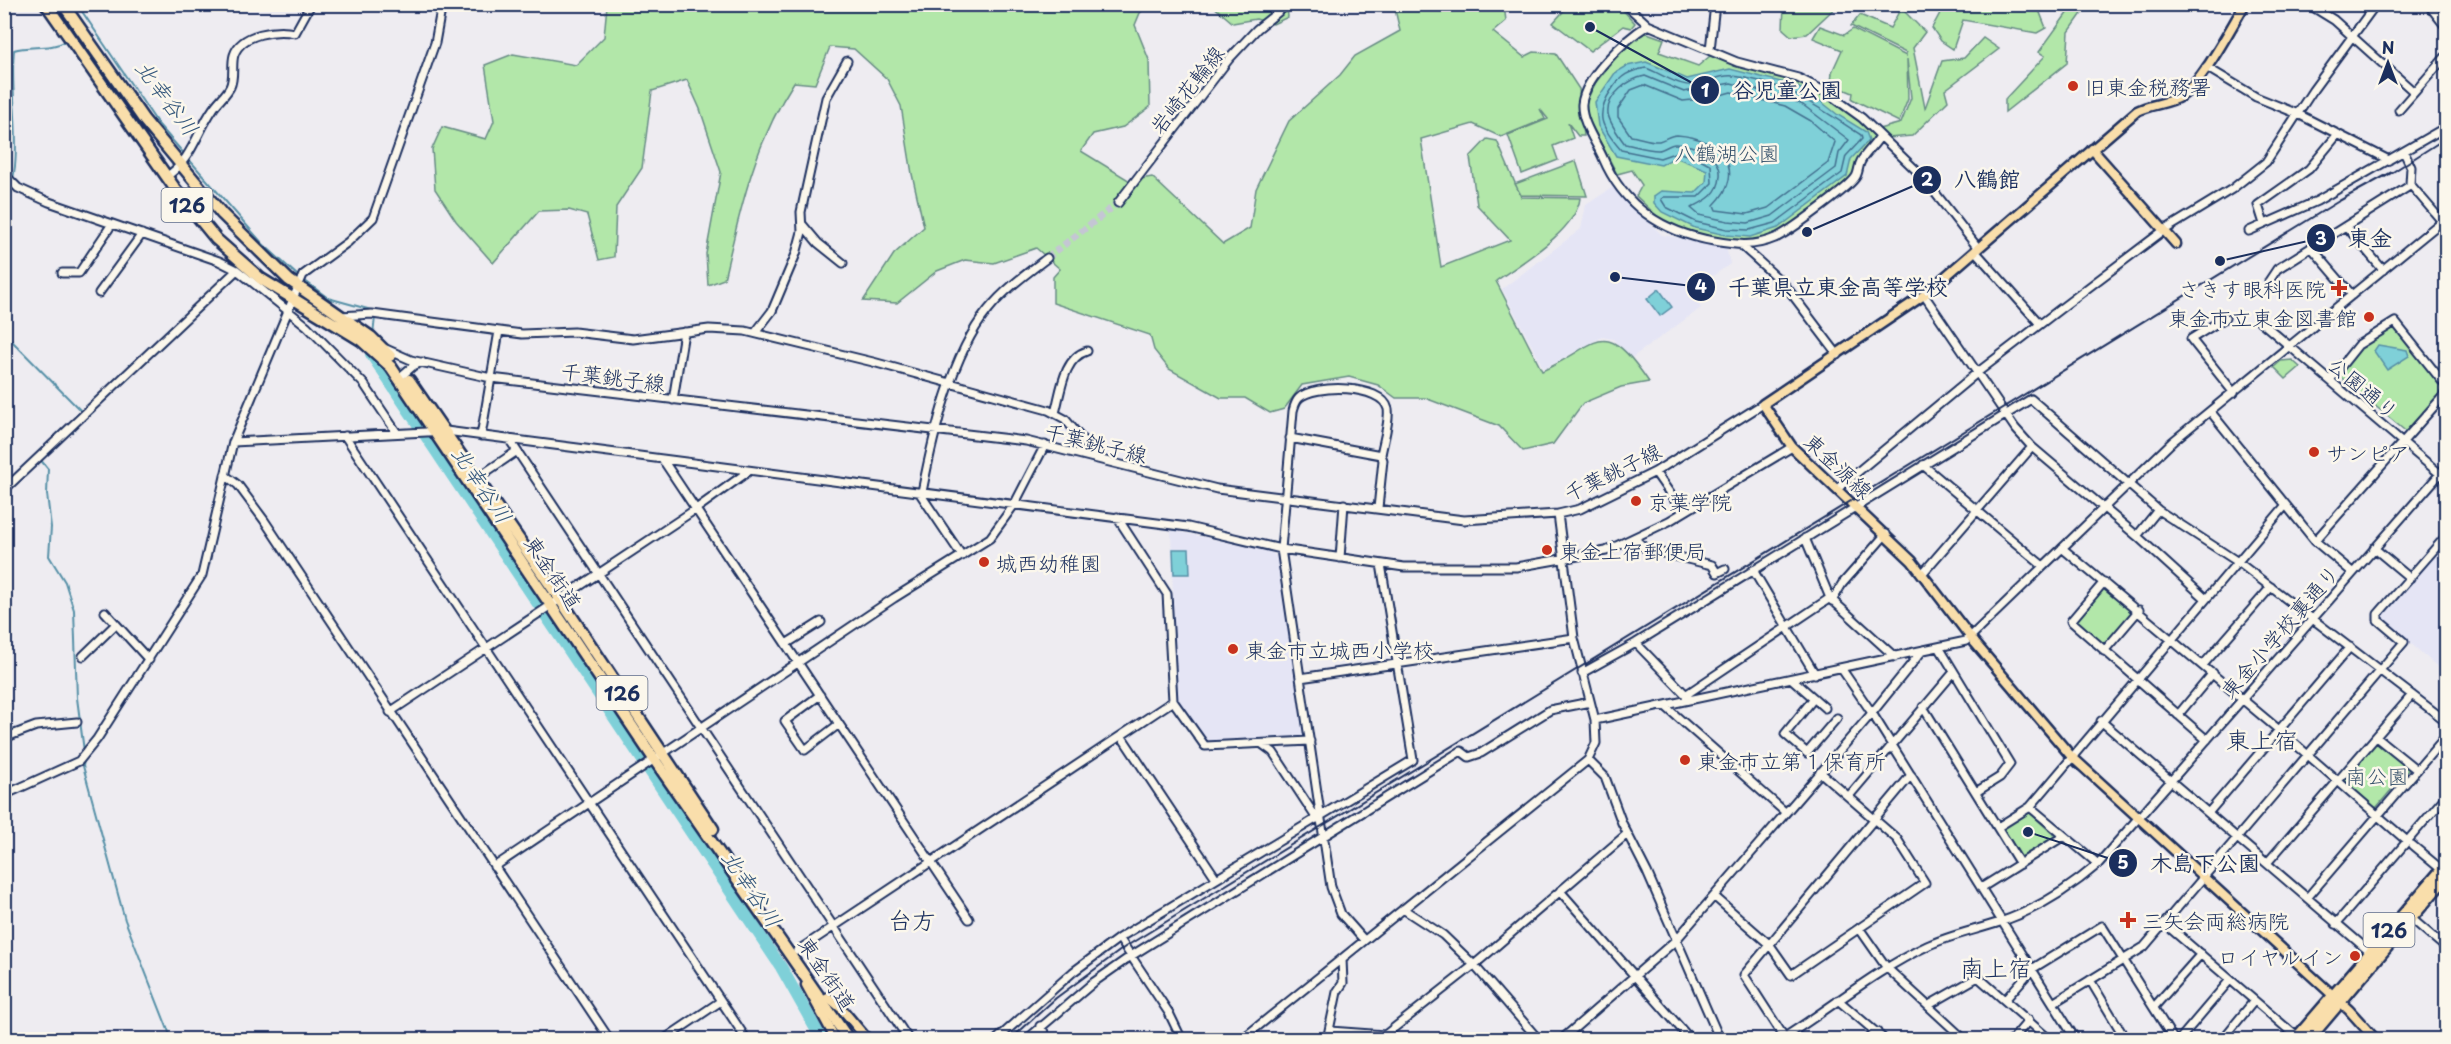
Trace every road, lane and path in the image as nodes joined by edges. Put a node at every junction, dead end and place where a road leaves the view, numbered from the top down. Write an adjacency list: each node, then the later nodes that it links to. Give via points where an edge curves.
1 (46, 4): 30 (highway, 東金街道 / 126)
2 (63, 4): 28 (highway, 東金街道 / 126)
3 (311, 4): 28 (street, via 295,33 265,32 234,54 232,84)
4 (442, 4): 53 (street, via 435,43 373,218 310,269)
5 (1288, 4): 32 (street, 岩崎花輪線, via 1257,29 1223,66)
6 (1625, 4): 12 (street)
7 (1715, 4): 15 (street)
8 (2245, 4): 18 (main road)
9 (2308, 4): 14 (street)
10 (2376, 4): 14 (street)
11 (2428, 4): 13 (street)
12 (1648, 25): 15 (street); 42 (street, via 1626,42 1593,80 1582,103 1585,120 1610,174 1635,207 1678,233)
13 (2446, 27)
14 (2353, 36): 19 (street); 21 (street)
15 (1710, 50): 24 (street, via 1737,62 1808,82 1862,118)
16 (2446, 56): 19 (street)
17 (847, 61): 35 (street, via 826,98)
18 (2206, 67): 21 (street, via 2256,97); 25 (main road, via 2183,96 2137,111)
19 (2414, 92): 20 (street)
20 (2399, 110)
21 (2298, 114): 23 (street); 38 (street, via 2266,162 2232,189)
22 (2446, 127): 26 (street)
23 (2338, 134): 27 (street); 36 (street, via 2308,169 2258,205)
24 (1880, 136): 42 (street, via 1862,159 1856,177 1836,194 1783,234); 45 (street, via 1922,176)
25 (2092, 149): 38 (main road); 45 (main road)
26 (2404, 152): 27 (street); 31 (street, via 2411,167)
27 (2389, 160): 36 (street, via 2317,201)
28 (181, 167): 30 (street); 53 (highway, 東金街道 / 126, via 261,254)
29 (4, 174): 34 (street, via 18,188 48,202)
30 (167, 176): 44 (highway, 東金街道 / 126)
31 (2411, 185): 33 (street); 37 (street)
32 (1118, 203)
33 (2445, 221): 50 (street)
34 (112, 224): 40 (street); 51 (street, via 79,273)
35 (802, 224): 48 (street); 65 (street, via 796,254 781,292)
36 (2264, 224): 39 (street)
37 (2346, 225): 43 (street); 50 (street)
38 (2163, 231): 41 (main road); 62 (street)
39 (2249, 231)
40 (142, 234): 47 (street); 54 (street)
41 (2176, 244)
42 (1743, 247): 69 (street, via 1791,292)
43 (2311, 247): 52 (street, via 2277,269); 56 (street)
44 (227, 250): 47 (street); 57 (highway, 東金街道 / 126)
45 (1977, 250): 55 (main road); 62 (street)
46 (1047, 258): 75 (street, via 987,311 967,344)
47 (219, 261): 49 (street)
48 (843, 263)
49 (237, 270): 58 (street); 110 (street)
50 (2383, 270): 56 (street)
51 (62, 273)
52 (2269, 281)
53 (298, 286): 57 (street); 59 (highway, 東金街道 / 126)
54 (99, 293)
55 (1924, 295): 69 (main road); 71 (street)
56 (2352, 295): 66 (street)
57 (292, 299): 58 (street); 72 (highway, 東金街道 / 126, via 370,346)
58 (287, 312): 86 (street, via 307,326 364,384); 91 (street)
59 (338, 316): 63 (street, via 372,314); 67 (highway, 東金街道 / 126)
60 (2225, 318): 77 (street, via 2191,339)
61 (2260, 321): 66 (street, 公園通り)
62 (2040, 324): 71 (street)
63 (499, 331): 64 (street, via 599,333 633,339); 73 (street)
64 (684, 332): 65 (street, via 728,329); 79 (street)
65 (755, 333): 75 (street)
66 (2289, 346): 74 (street, 公園通り); 77 (street)
67 (384, 348): 70 (street, 千葉銚子線); 72 (highway, 東金街道 / 126)
68 (1087, 351): 82 (street, via 1070,362)
69 (1838, 355): 80 (main road)
70 (422, 362): 72 (street); 73 (street, 千葉銚子線)
71 (1978, 372): 83 (street); 109 (street)
72 (402, 375): 84 (highway, 東金街道 / 126)
73 (490, 378): 79 (street, 千葉銚子線); 87 (street)
74 (2330, 380): 76 (street, via 2358,345 2395,322); 92 (street, 公園通り)
75 (952, 384): 82 (street); 85 (street)
76 (2446, 386)
77 (2234, 393): 81 (street)
78 (2446, 393): 92 (street)
79 (673, 399): 85 (street, 千葉銚子線)
80 (1763, 404): 94 (main road, 東金源線); 103 (street, 千葉銚子線)
81 (2210, 411): 108 (street); 116 (street)
82 (1055, 413): 98 (street, via 1078,431)
83 (2007, 413): 95 (street); 100 (street); 108 (street, via 2031,399)
84 (440, 430): 86 (street); 87 (street); 150 (highway, 東金街道 / 126)
85 (934, 431): 93 (street, 千葉銚子線); 111 (street)
86 (398, 433): 88 (street)
87 (481, 435): 90 (street)
88 (345, 436): 91 (street); 164 (street)
89 (1290, 438): 97 (street); 97 (street, via 1293,411 1298,399 1309,392 1333,388 1365,391 1382,399 1388,409); 112 (street)
90 (509, 439): 96 (street); 99 (street)
91 (232, 442): 106 (street)
92 (2403, 442): 104 (street, 公園通り); 130 (street)
93 (1045, 445): 98 (street, 千葉銚子線); 114 (street)
94 (1792, 447): 109 (main road, 東金源線); 121 (street)
95 (2032, 447): 118 (street); 122 (street)
96 (517, 451): 105 (street); 143 (street)
97 (1381, 455): 117 (street)
98 (1098, 458): 112 (street, 千葉銚子線, via 1199,485)
99 (663, 460): 102 (street); 119 (street)
100 (1923, 465): 115 (street); 122 (street)
101 (2446, 467): 104 (street, 東金小学校裏通り)
102 (749, 471): 111 (street); 119 (street)
103 (1655, 472): 121 (street); 123 (street, 千葉銚子線, via 1602,499)
104 (2440, 473): 107 (street, 公園通り); 132 (street, 東金小学校裏通り)
105 (483, 474)
106 (225, 475): 169 (street, via 202,575); 192 (street, via 238,485 264,520)
107 (2446, 479)
108 (2128, 484): 118 (street); 120 (street)
109 (1837, 489): 115 (main road, 東金源線)
110 (4, 490)
111 (921, 492): 114 (street); 134 (street)
112 (1284, 499): 113 (street, 千葉銚子線); 133 (street)
113 (1344, 504): 117 (street, 千葉銚子線); 135 (street)
114 (1014, 505): 124 (street); 134 (street, via 990,538)
115 (1856, 506): 125 (main road, 東金源線); 129 (street)
116 (2285, 506): 130 (street); 137 (street)
117 (1378, 508): 123 (street, 千葉銚子線, via 1464,520)
118 (2103, 508): 126 (street); 131 (street)
119 (696, 509): 143 (street); 161 (street)
120 (2158, 510): 126 (street); 137 (street)
121 (1683, 512): 128 (street)
122 (1978, 512): 139 (street); 144 (street)
123 (1558, 514): 136 (street)
124 (1117, 517): 133 (street, via 1188,527); 187 (street, via 1167,594)
125 (1887, 534): 144 (main road, 東金源線); 149 (street)
126 (2137, 536): 148 (street)
127 (2446, 536): 145 (street)
128 (1634, 538): 136 (street, via 1606,551); 140 (street, via 1646,549 1712,565 1717,573)
129 (1805, 538): 141 (street); 149 (street)
130 (2315, 541): 142 (street)
131 (2062, 548): 139 (street); 146 (street)
132 (2374, 548): 142 (street, 東金小学校裏通り); 145 (street)
133 (1281, 549): 135 (street); 179 (street)
134 (962, 556): 170 (street)
135 (1340, 558): 138 (street)
136 (1562, 560): 138 (street, via 1491,569); 157 (street)
137 (2238, 562): 147 (street); 148 (street)
138 (1382, 564): 171 (street)
139 (2043, 566): 158 (street)
140 (1725, 568)
141 (1753, 570): 156 (street); 160 (street)
142 (2352, 572): 153 (street, 東金小学校裏通り)
143 (597, 574): 150 (street); 201 (street)
144 (1922, 574): 158 (main road, 東金源線)
145 (2410, 578): 174 (street, via 2378,614 2378,620 2404,642)
146 (2104, 582): 151 (street); 166 (street, via 2071,621)
147 (2271, 587): 153 (street); 172 (street)
148 (2205, 598): 159 (street)
149 (1831, 600): 156 (street); 168 (street)
150 (556, 602): 164 (street); 212 (highway, 東金街道 / 126)
151 (2139, 610): 159 (street); 166 (street)
152 (105, 612): 155 (street)
153 (2313, 619): 163 (street); 186 (street, 東金小学校裏通り)
154 (821, 622): 161 (street)
155 (116, 624): 167 (street); 169 (street)
156 (1786, 627): 178 (street); 184 (street)
157 (1574, 638): 171 (street); 176 (street)
158 (1971, 638): 162 (street); 213 (main road, 東金源線)
159 (2172, 638): 172 (street); 181 (street)
160 (1636, 643): 176 (street); 184 (street)
161 (786, 644): 170 (street)
162 (1939, 647): 165 (street); 175 (street)
163 (2350, 647): 174 (street); 202 (street)
164 (486, 648): 192 (street); 224 (street)
165 (1922, 651): 168 (street); 193 (street)
166 (2104, 651): 181 (street)
167 (83, 656)
168 (1895, 657): 173 (street)
169 (148, 660): 221 (street, via 79,761)
170 (799, 663): 182 (street); 201 (street)
171 (1398, 663): 179 (street); 229 (street, via 1413,760)
172 (2203, 665): 177 (street)
173 (1841, 668): 178 (street); 193 (street)
174 (2380, 670): 183 (street); 211 (street)
175 (1954, 672): 191 (street); 220 (street, via 2010,764 2000,777)
176 (1582, 673): 188 (street)
177 (2213, 673): 186 (street); 194 (street)
178 (1815, 674): 180 (street)
179 (1300, 678): 208 (street)
180 (1792, 679): 184 (street); 185 (street)
181 (2136, 680): 194 (street); 197 (street)
182 (820, 695): 200 (street); 200 (street, via 785,721 805,750)
183 (2412, 695): 198 (street); 205 (street)
184 (1688, 698): 189 (street)
185 (1814, 698): 190 (street); 195 (street, via 1785,734 1806,753)
186 (2243, 699): 202 (street); 207 (street, 東金小学校裏通り)
187 (1173, 701): 203 (street); 209 (street, via 1205,746)
188 (1590, 702): 196 (street); 235 (street, via 1550,710 1481,753 1469,757 1461,752)
189 (1665, 706): 196 (street); 226 (street)
190 (1825, 708)
191 (1923, 708): 210 (street); 220 (street)
192 (390, 712): 242 (street)
193 (1872, 713): 210 (street); 216 (street)
194 (2178, 715): 207 (street)
195 (1837, 718)
196 (1594, 720): 214 (street, via 1596,743)
197 (2101, 721): 213 (street); 218 (street)
198 (2446, 721)
199 (77, 722): 206 (street, via 36,726)
200 (840, 724): 238 (street)
201 (701, 728): 212 (street); 257 (street)
202 (2279, 730): 211 (street); 227 (street)
203 (1122, 736): 238 (street); 245 (street)
204 (2446, 736): 215 (street)
205 (2376, 737): 215 (street); 219 (street)
206 (4, 738)
207 (2207, 740): 218 (street, 東金小学校裏通り)
208 (1310, 741): 209 (street); 229 (street)
209 (1262, 744): 229 (street, via 1273,752)
210 (1892, 744): 217 (street); 222 (street)
211 (2308, 754): 219 (street); 236 (street)
212 (658, 756): 224 (street); 246 (highway, 東金街道 / 126); 264 (highway, 東金街道 / 126)
213 (2071, 756): 225 (street); 231 (main road, 東金源線)
214 (1588, 760): 233 (street, via 1605,777); 251 (street)
215 (2417, 770): 228 (street)
216 (1820, 772): 222 (street); 226 (street)
217 (1911, 775): 230 (street); 247 (street)
218 (2172, 781): 227 (street); 231 (street, 東金小学校裏通り)
219 (2338, 781): 228 (street); 239 (street)
220 (1976, 792): 232 (street)
221 (4, 795)
222 (1849, 796): 230 (street)
223 (2446, 796): 237 (street)
224 (589, 803): 242 (street); 281 (street)
225 (2030, 807): 232 (street); 234 (street)
226 (1785, 812): 249 (street)
227 (2209, 812): 236 (street)
228 (2379, 815): 237 (street); 250 (street)
229 (1318, 818): 235 (street); 245 (street)
230 (1875, 818): 258 (street, via 1897,839 1925,883); 262 (street)
231 (2139, 819): 241 (street, 東金小学校裏通り); 244 (main road, 東金源線)
232 (1998, 827): 240 (street)
233 (1627, 834): 248 (street); 261 (street)
234 (2064, 836): 240 (street); 241 (street)
235 (1324, 837): 260 (street, via 1335,901); 267 (street)
236 (2237, 837): 239 (street); 244 (street)
237 (2409, 843): 243 (street); 256 (street)
238 (931, 862): 252 (street); 257 (street)
239 (2267, 863): 250 (street)
240 (2020, 864): 247 (street)
241 (2098, 864): 254 (street, 東金小学校裏通り, via 2055,898)
242 (494, 867): 293 (street)
243 (2445, 875): 253 (highway, 126); 265 (highway, 126)
244 (2203, 876): 255 (street); 277 (main road, 東金源線)
245 (1216, 878): 259 (street)
246 (743, 883): 296 (main road, via 748,898 789,957); 297 (highway, 東金街道 / 126)
247 (1982, 888): 254 (street)
248 (1560, 891): 270 (street); 273 (street)
249 (1715, 897): 261 (street); 262 (street)
250 (2307, 898): 256 (street)
251 (1403, 909): 260 (street); 270 (street, via 1443,935)
252 (969, 919)
253 (2412, 919): 263 (street); 277 (highway, 126)
254 (2002, 921): 271 (street, 東金小学校裏通り, via 1930,945); 272 (street)
255 (2164, 923): 266 (street); 269 (street, via 2144,946)
256 (2336, 924): 265 (street)
257 (833, 926): 264 (street); 300 (street)
258 (1859, 928): 262 (street, via 1791,975); 271 (street)
259 (1119, 938): 267 (street); 301 (street, via 1055,987)
260 (1364, 940): 268 (street)
261 (1676, 940): 273 (street); 310 (street)
262 (1770, 945): 291 (street, via 1744,975)
263 (2446, 948)
264 (797, 951): 276 (highway, 東金街道 / 126)
265 (2370, 952): 277 (highway, 126)
266 (2201, 954): 275 (street); 284 (street)
267 (1131, 956): 286 (street); 304 (street)
268 (1342, 959): 287 (street, via 1342,983 1333,1006); 305 (street)
269 (2123, 959): 272 (street, via 2102,926); 274 (street); 284 (street)
270 (1474, 965): 289 (street); 307 (street)
271 (1887, 969): 278 (street, 東金小学校裏通り); 283 (street)
272 (2032, 969): 279 (street); 282 (street)
273 (1635, 973): 308 (street); 309 (street)
274 (2090, 980): 282 (street); 316 (street)
275 (2230, 980): 280 (street); 318 (street)
276 (828, 998): 298 (highway, 東金街道 / 126); 299 (main road, via 842,1008)
277 (2337, 999): 292 (highway, 126); 320 (main road, 東金源線)
278 (1838, 1000): 288 (street); 291 (street, 東金小学校裏通り)
279 (2005, 1000): 283 (street, via 1978,977); 285 (street)
280 (2254, 1000): 292 (street); 319 (street)
281 (721, 1001): 294 (street); 295 (street)
282 (2053, 1003): 290 (street)
283 (1929, 1005): 313 (street)
284 (2154, 1007): 317 (street)
285 (2029, 1020): 314 (street); 315 (street)
286 (1040, 1026): 302 (street); 303 (street)
287 (1330, 1031): 289 (street); 306 (street)
288 (1877, 1032): 311 (street); 312 (street)
289 (1387, 1037)
290 (2072, 1038)
291 (1784, 1039)
292 (2300, 1039)
293 (610, 1040)
294 (663, 1040)
295 (747, 1040)
296 (837, 1040)
297 (849, 1040)
298 (857, 1040)
299 (868, 1040)
300 (909, 1040)
301 (996, 1040)
302 (1026, 1040)
303 (1049, 1040)
304 (1182, 1040)
305 (1241, 1040)
306 (1327, 1040)
307 (1539, 1040)
308 (1561, 1040)
309 (1691, 1040)
310 (1720, 1040)
311 (1867, 1040)
312 (1885, 1040)
313 (1965, 1040)
314 (2012, 1040)
315 (2050, 1040)
316 (2126, 1040)
317 (2174, 1040)
318 (2179, 1040)
319 (2222, 1040)
320 (2376, 1040)

